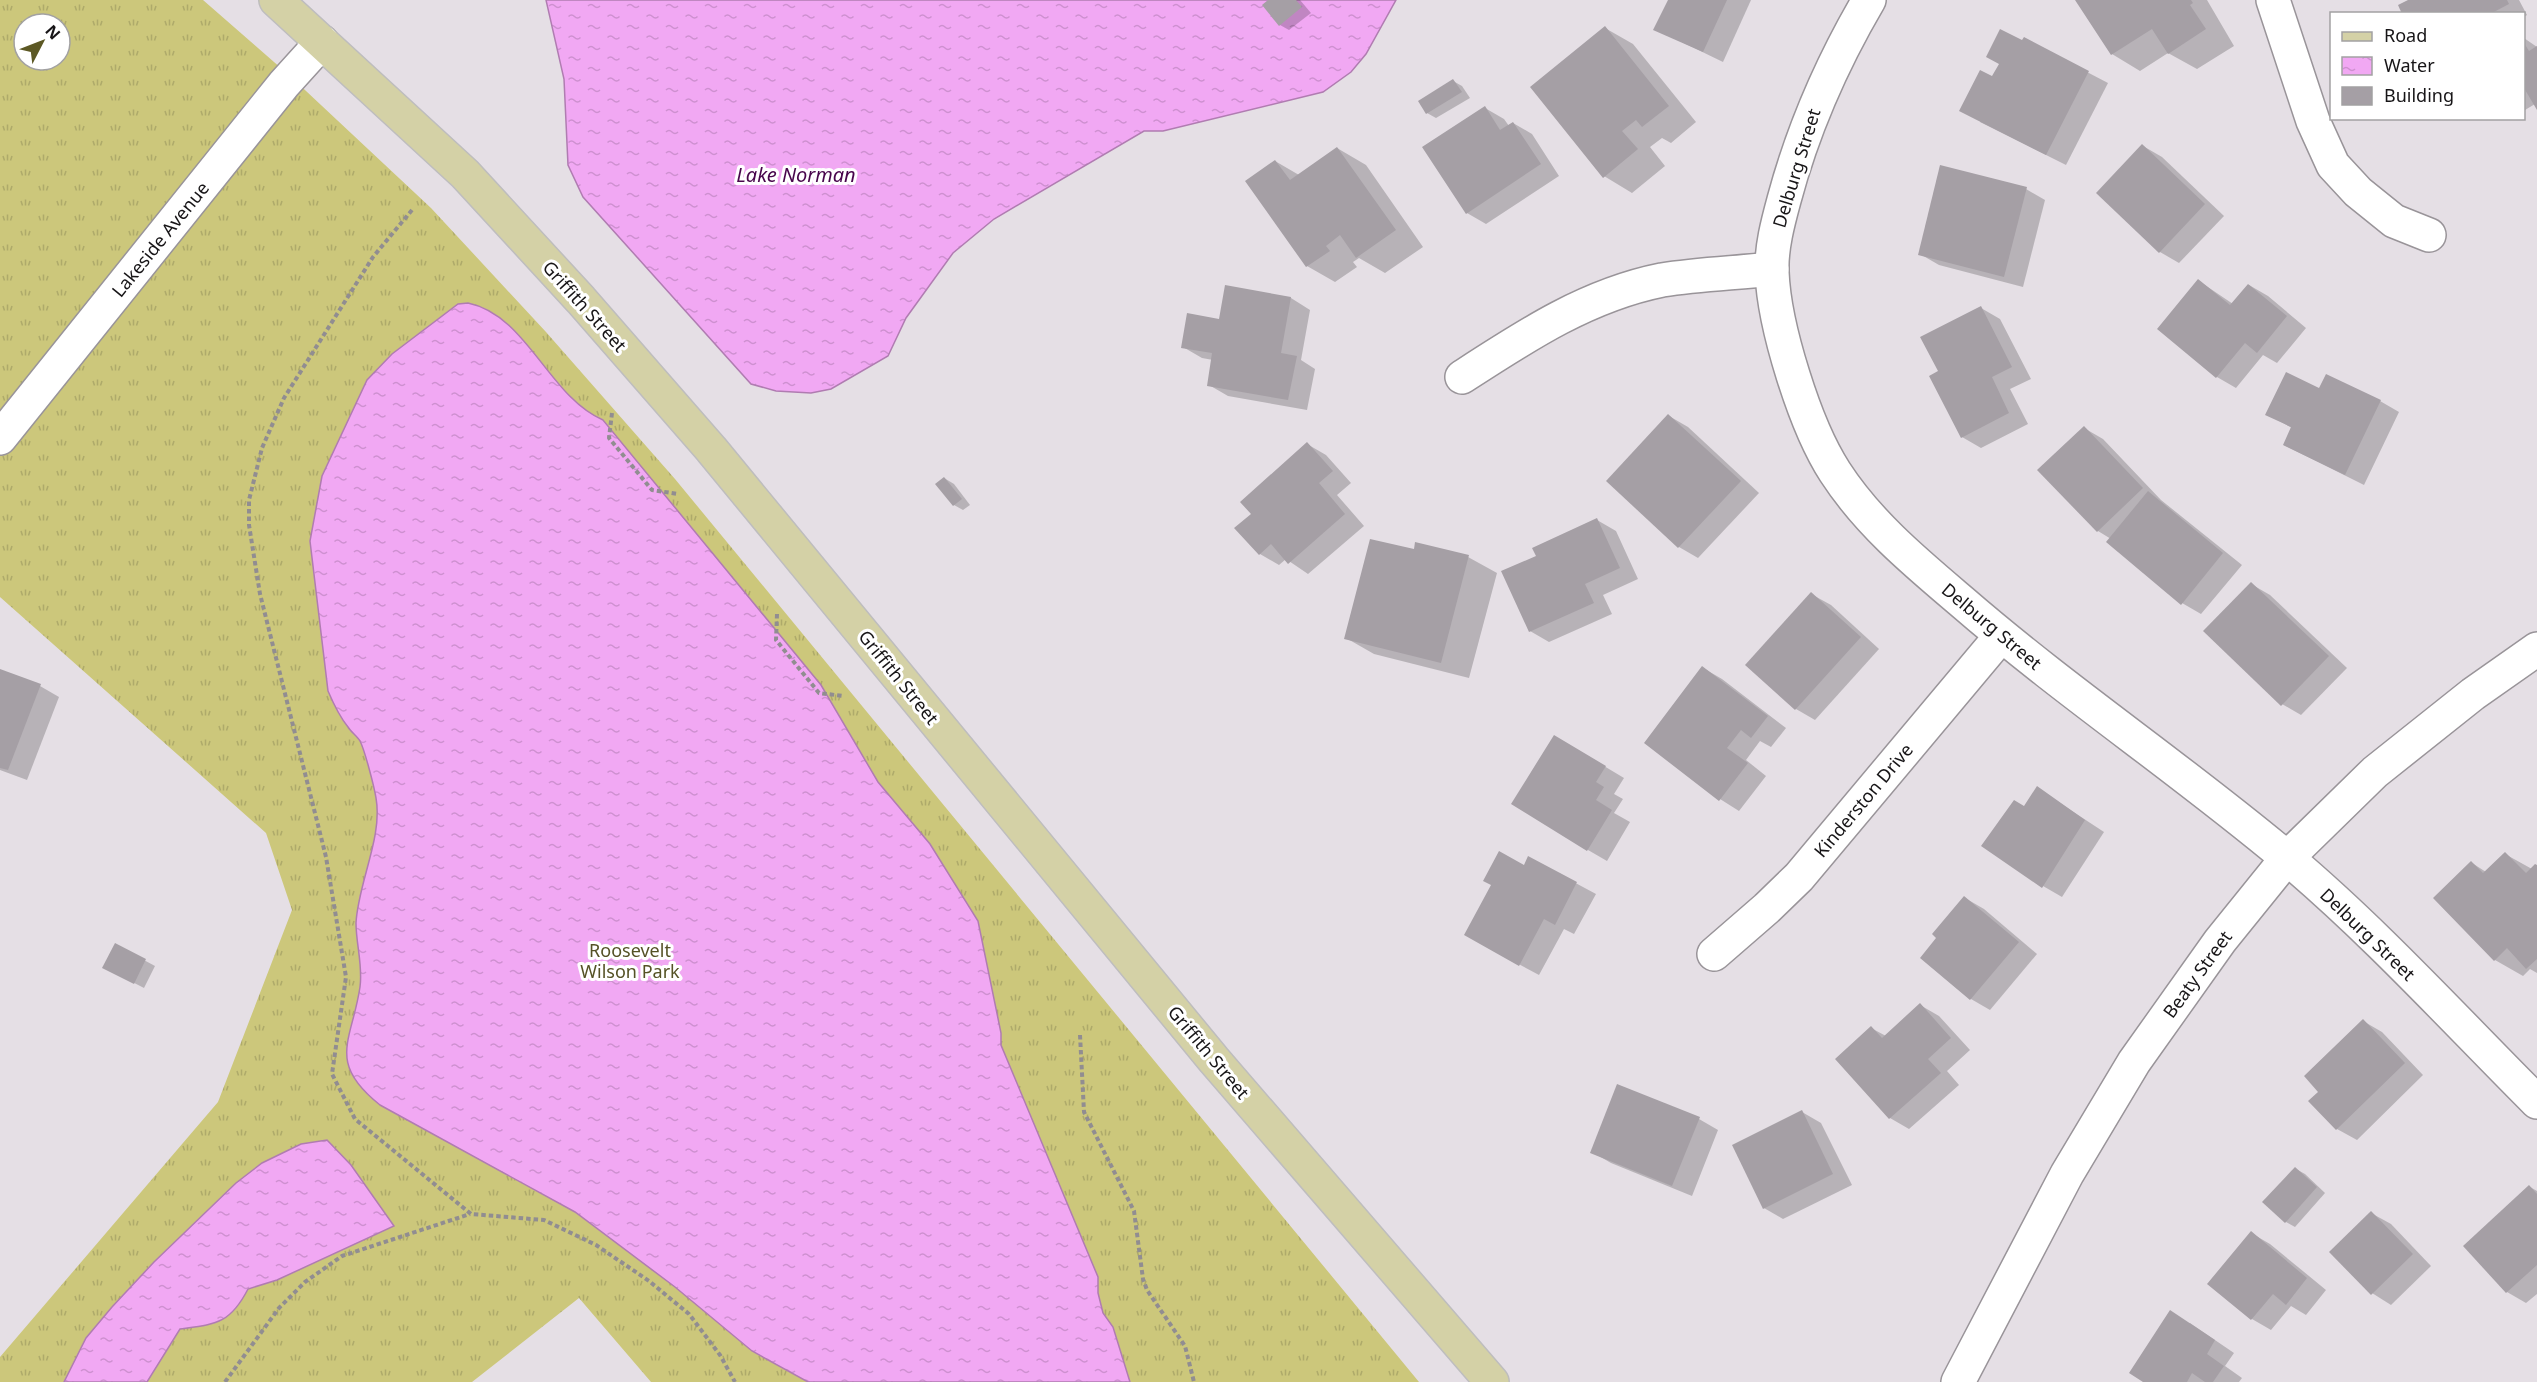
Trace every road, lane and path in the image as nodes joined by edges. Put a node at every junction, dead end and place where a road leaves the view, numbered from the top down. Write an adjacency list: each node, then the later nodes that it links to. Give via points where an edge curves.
1 (276, 0): 4 (main road, Griffith Street)
2 (1869, 0): 7 (street, Delburg Street, via 1819,95 1791,172)
3 (2273, 0): 6 (street, via 2313,121 2333,165 2394,221)
4 (322, 42): 10 (street, Lakeside Avenue); 24 (main road, Griffith Street, via 465,174 665,396 1214,1059)
5 (412, 210): 20 (path, via 373,257 284,398 253,478 249,525 260,594 326,856 346,977 332,1074 355,1119)
6 (2429, 235)
7 (1772, 269): 8 (street, via 1663,280 1611,294 1564,314); 13 (street, Delburg Street, via 1779,325 1808,417 1833,469 1865,513 1898,546)
8 (1462, 377)
9 (612, 413): 11 (path, via 609,438 652,490)
10 (0, 438)
11 (678, 494)
12 (777, 614): 15 (path, via 776,640 819,693)
13 (2001, 636): 16 (street, Delburg Street); 17 (street, Kinderston Drive, via 1799,877)
14 (2537, 649): 16 (street, Beaty Street, via 2375,772)
15 (843, 696)
16 (2287, 858): 19 (street, Delburg Street, via 2363,927); 25 (street, Beaty Street, via 2220,941 2134,1062 2067,1174)
17 (1714, 954)
18 (1080, 1035): 23 (path, via 1084,1112 1134,1211 1143,1280 1185,1346)
19 (2537, 1102)
20 (471, 1214): 21 (path, via 342,1256 304,1282 279,1308); 22 (path, via 544,1220 596,1245 689,1314)
21 (225, 1382)
22 (735, 1382)
23 (1194, 1382)
24 (1492, 1382)
25 (1958, 1382)

